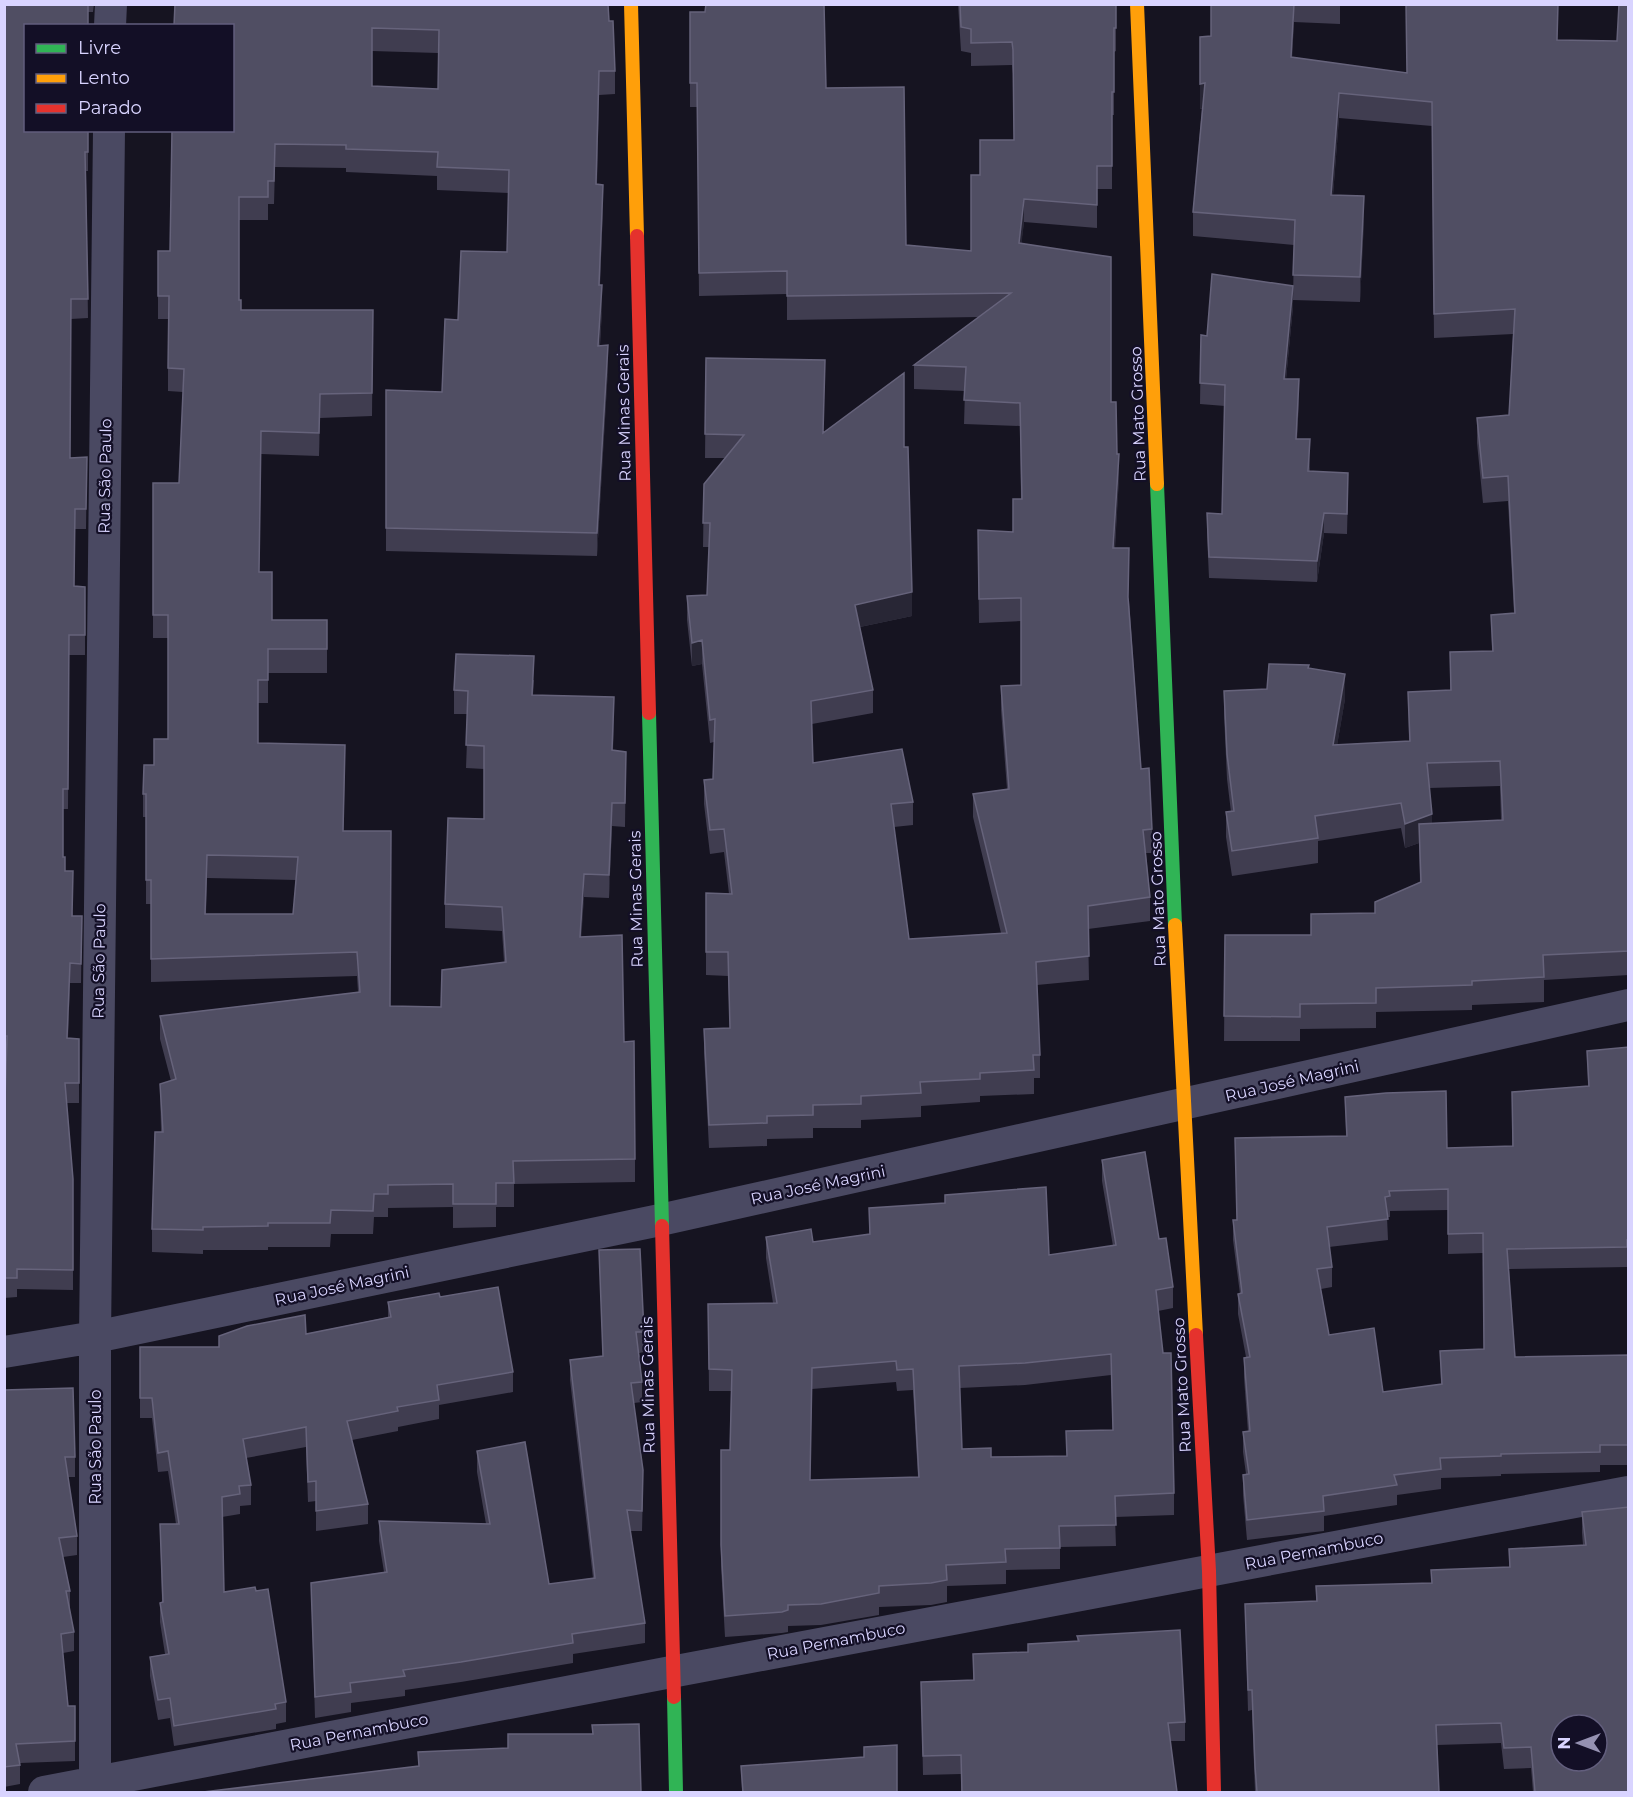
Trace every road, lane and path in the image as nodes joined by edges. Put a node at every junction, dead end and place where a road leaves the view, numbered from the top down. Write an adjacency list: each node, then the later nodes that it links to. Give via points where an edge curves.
1 (111, 4): 4 (street)
2 (631, 4): 8 (street, Rua Minas Gerais)
3 (1137, 4): 7 (street, Rua Mato Grosso)
4 (110, 24)
5 (109, 132): 9 (street, Rua São Paulo)
6 (1629, 1005): 7 (street, Rua José Magrini)
7 (1183, 1105): 8 (street, Rua José Magrini); 12 (street, Rua Mato Grosso)
8 (660, 1220): 9 (street, Rua José Magrini); 13 (street, Rua Minas Gerais)
9 (94, 1337): 10 (street, Rua José Magrini); 14 (street, Rua São Paulo)
10 (4, 1352)
11 (1629, 1492): 12 (street, Rua Pernambuco)
12 (1209, 1571): 13 (street, Rua Pernambuco); 17 (street, Rua Mato Grosso)
13 (672, 1672): 14 (street, Rua Pernambuco); 16 (street, Rua Minas Gerais)
14 (94, 1788): 15 (street, Rua Pernambuco)
15 (44, 1792)
16 (676, 1792)
17 (1214, 1792)

